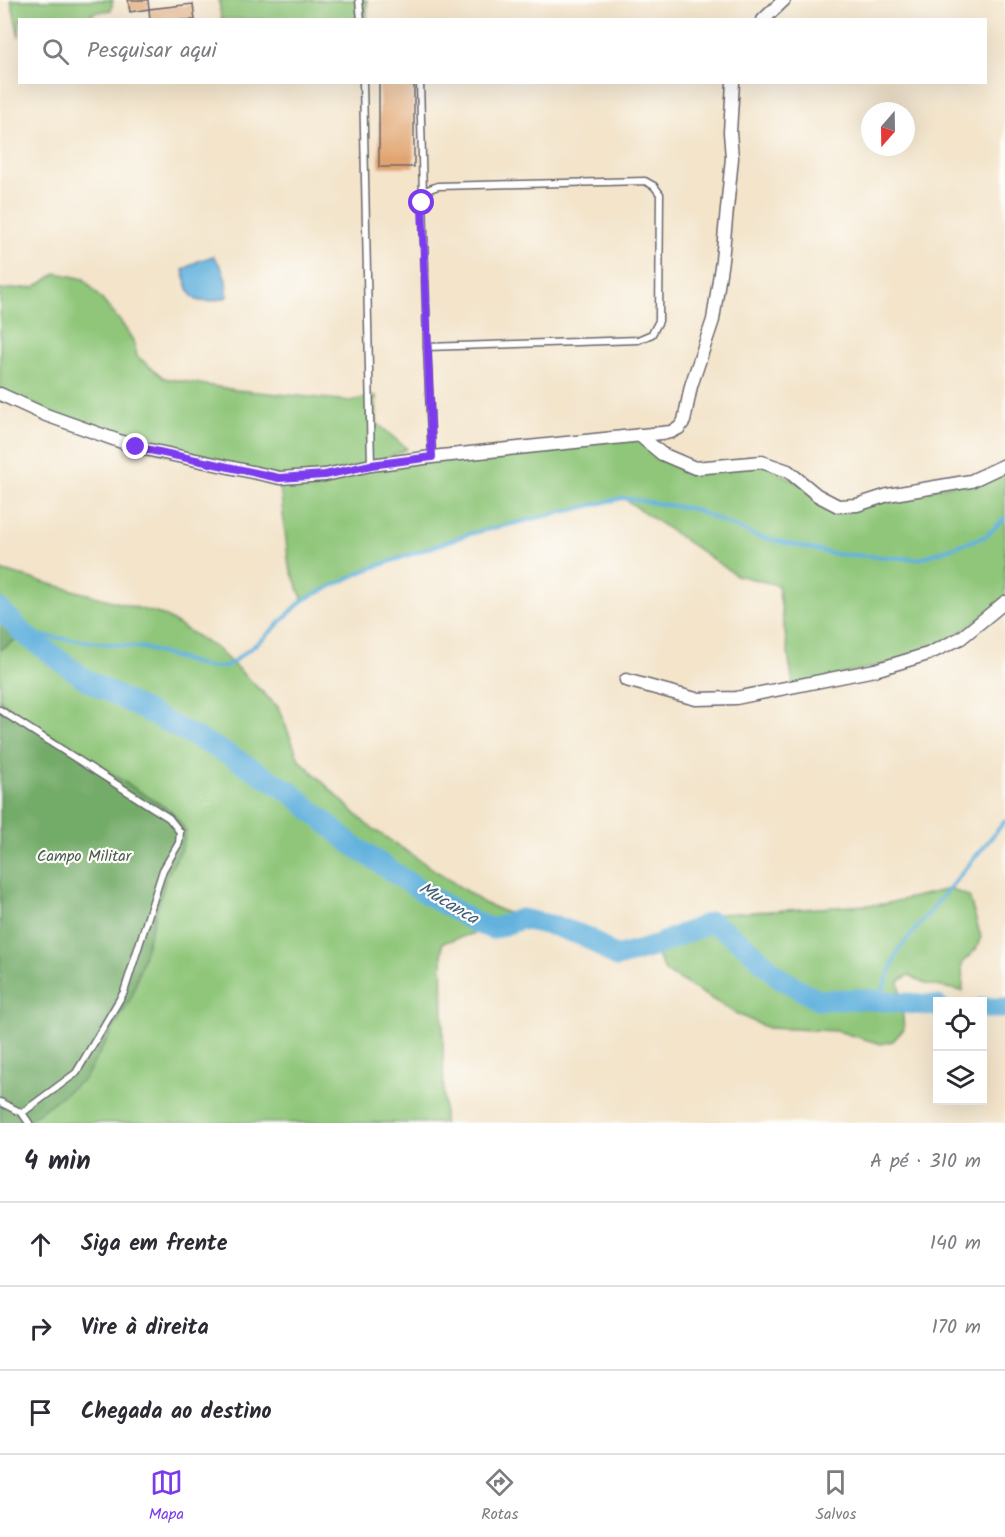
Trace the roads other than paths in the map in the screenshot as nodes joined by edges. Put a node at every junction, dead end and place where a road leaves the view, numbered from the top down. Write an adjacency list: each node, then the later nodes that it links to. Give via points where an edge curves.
1 (359, 0): 3 (lane)
2 (784, 0): 4 (street)
3 (361, 18)
4 (765, 18)
5 (363, 84): 13 (lane)
6 (420, 84): 8 (lane)
7 (733, 84): 11 (street, via 732,158 713,320 684,421 670,432)
8 (422, 203): 9 (lane); 9 (lane, via 427,190 438,186 645,181 660,194 659,321 652,334 638,340)
9 (427, 347): 12 (lane)
10 (0, 394): 13 (street, via 45,415 136,447 279,478 325,475)
11 (639, 435): 12 (street); 14 (street, via 662,454 695,468 762,462 788,471 817,495 838,506 971,481)
12 (432, 457): 13 (street)
13 (371, 465)
14 (1005, 465)
15 (1005, 602): 16 (street, via 961,638 928,654 875,670 736,698 696,699)
16 (626, 680)
17 (0, 710): 19 (lane, via 169,818 180,832 179,843 163,870 124,992 76,1073)
18 (0, 1102): 19 (lane)
19 (22, 1113): 20 (lane)
20 (29, 1123)

